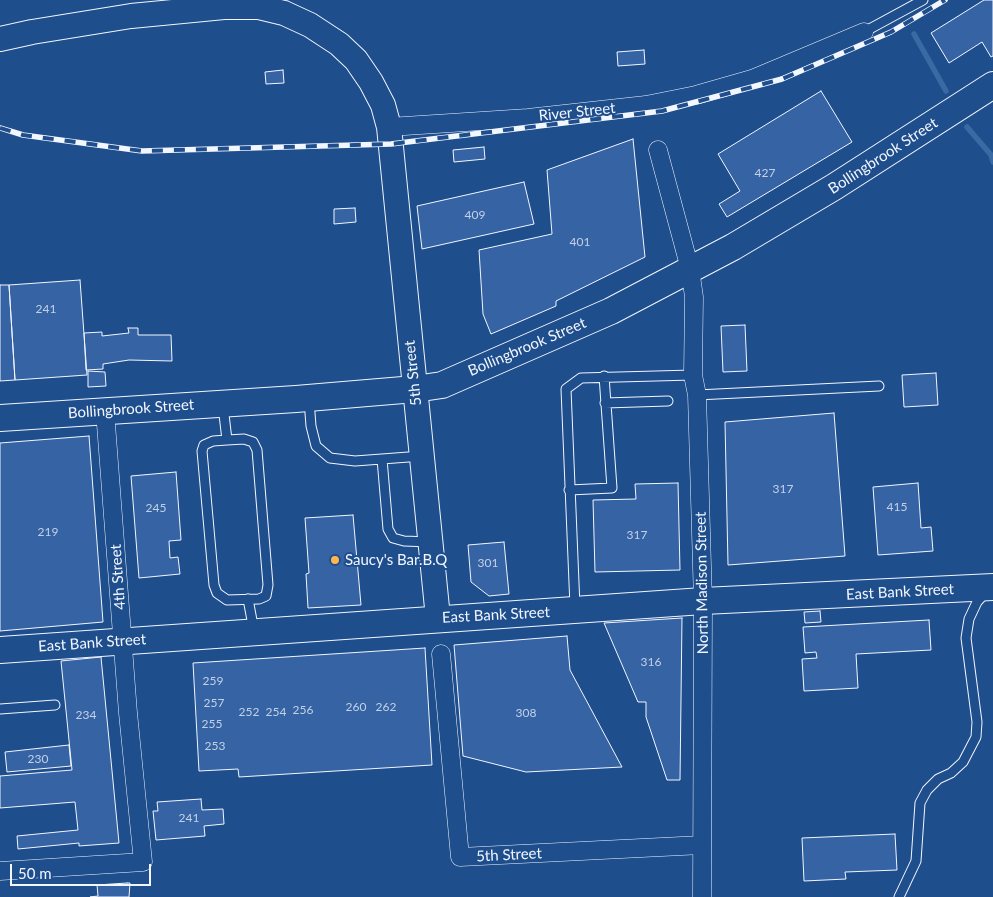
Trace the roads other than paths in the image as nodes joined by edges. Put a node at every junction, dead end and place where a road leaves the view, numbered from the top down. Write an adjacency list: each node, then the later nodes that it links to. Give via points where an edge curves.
1 (922, 0): 2 (lane)
2 (864, 32): 5 (street, River Street, via 752,79 696,95 528,118)
3 (0, 40): 5 (street, via 131,16 224,6 284,13 330,38 356,60 383,105)
4 (993, 85): 7 (main road, Bollingbrook Street, via 834,187)
5 (389, 127): 11 (street, 5th Street)
6 (658, 150): 7 (street, North Madison Street)
7 (690, 269): 8 (street, North Madison Street, via 694,297); 11 (main road, Bollingbrook Street, via 611,311 442,384)
8 (693, 375): 9 (lane); 12 (street, North Madison Street)
9 (604, 376): 16 (lane); 22 (lane, via 581,378 566,389)
10 (878, 386): 12 (lane)
11 (415, 389): 13 (main road, Bollingbrook Street); 20 (street, 5th Street)
12 (697, 395): 26 (street, North Madison Street)
13 (308, 398): 15 (main road, Bollingbrook Street); 21 (lane, via 316,446 330,458 355,461)
14 (668, 401): 16 (lane)
15 (222, 403): 17 (main road, Bollingbrook Street); 19 (lane)
16 (605, 403): 22 (lane, via 612,488)
17 (105, 411): 18 (main road, Bollingbrook Street); 30 (street, 4th Street)
18 (0, 418)
19 (227, 440): 25 (lane, via 253,442 256,450 268,585 266,596); 25 (lane, via 204,445 202,452 214,585 217,593 227,600)
20 (422, 456): 21 (lane); 23 (street, 5th Street)
21 (382, 459): 23 (lane, via 388,529 393,538)
22 (569, 490): 27 (lane)
23 (430, 542): 28 (street, 5th Street)
24 (991, 587): 26 (main road, East Bank Street); 38 (lane, via 977,602 969,619 966,638 977,722 976,737 963,762 938,779 920,803 916,861)
25 (248, 599): 29 (lane)
26 (703, 601): 27 (main road, East Bank Street); 35 (street, North Madison Street)
27 (575, 610): 28 (main road, East Bank Street)
28 (438, 618): 29 (main road, East Bank Street)
29 (254, 632): 30 (main road, East Bank Street)
30 (123, 641): 31 (main road, East Bank Street); 36 (street, 4th Street, via 143,862)
31 (0, 650)
32 (441, 654): 35 (street, 5th Street, via 460,857)
33 (55, 705): 34 (lane)
34 (0, 709)
35 (702, 844): 37 (street, North Madison Street)
36 (0, 871)
37 (702, 897)
38 (899, 897)

